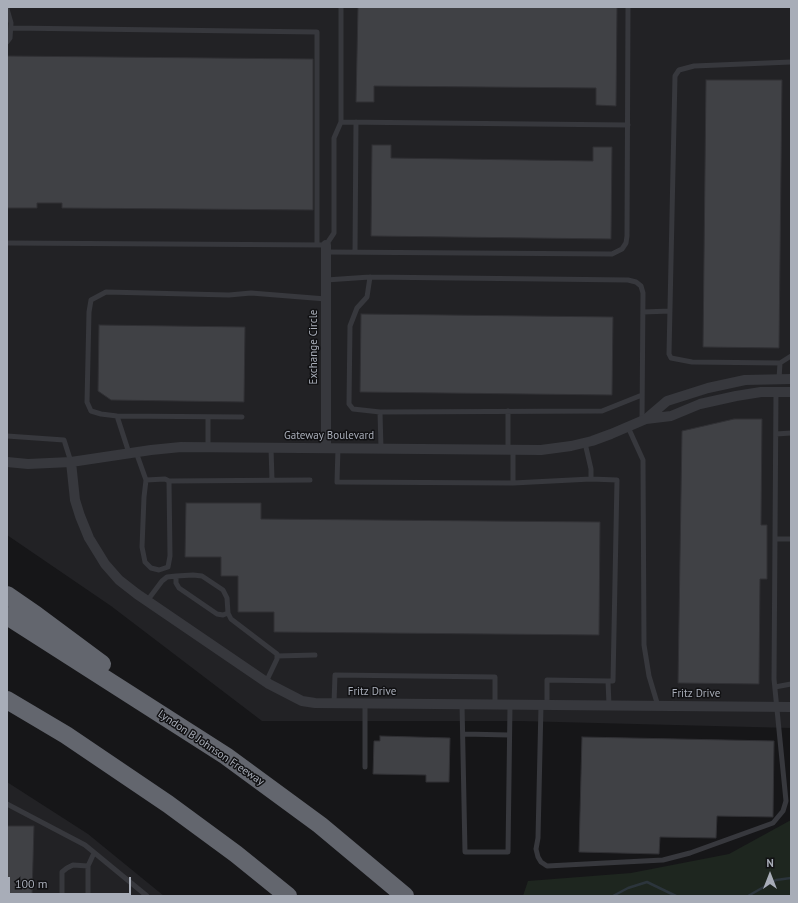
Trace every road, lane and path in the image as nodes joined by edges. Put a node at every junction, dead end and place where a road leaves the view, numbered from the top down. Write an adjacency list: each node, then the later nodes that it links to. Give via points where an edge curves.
1 (341, 7): 7 (lane)
2 (628, 7): 9 (lane)
3 (7, 9): 4 (lane)
4 (10, 28): 5 (lane, via 10,38); 11 (lane, via 317,32)
5 (7, 42)
6 (791, 62): 16 (lane, via 694,66 679,70 675,76)
7 (341, 122): 8 (lane); 11 (lane, via 334,138 334,233)
8 (356, 122): 9 (lane); 12 (lane)
9 (628, 125): 12 (lane, via 626,243 622,249 612,254)
10 (7, 243): 11 (lane)
11 (323, 247): 12 (lane); 14 (street, Exchange Circle)
12 (355, 252)
13 (370, 277): 14 (lane); 17 (lane, via 628,280 640,286 643,293); 26 (lane, via 367,297 356,308 350,326 349,404 353,409)
14 (326, 280): 15 (street, Exchange Circle)
15 (326, 299): 27 (lane, via 251,294 106,292 98,296 91,300 89,312 87,402 91,411 95,413); 38 (street, Exchange Circle)
16 (670, 311): 17 (lane); 19 (lane, via 671,358 692,362)
17 (643, 312): 24 (lane)
18 (791, 356): 19 (lane)
19 (780, 363): 20 (lane)
20 (778, 379): 21 (street, Gateway Boulevard); 30 (street, Gateway Boulevard, via 745,380 708,388 667,401)
21 (791, 379)
22 (776, 392): 23 (street, Gateway Boulevard); 30 (street, Gateway Boulevard, via 736,396 700,404 671,416); 33 (lane)
23 (791, 392)
24 (642, 396): 25 (lane, via 602,411); 30 (lane)
25 (508, 411): 26 (lane); 41 (lane)
26 (380, 412): 40 (lane)
27 (117, 416): 29 (lane); 42 (lane)
28 (242, 417): 29 (lane)
29 (208, 418): 36 (lane)
30 (644, 420): 31 (street, Gateway Boulevard)
31 (628, 427): 35 (street, Gateway Boulevard); 74 (lane, via 643,460 644,646)
32 (791, 433): 33 (lane)
33 (776, 434): 51 (lane)
34 (7, 436): 44 (lane, via 64,440)
35 (585, 443): 41 (street, Gateway Boulevard, via 541,450); 45 (lane)
36 (208, 448): 37 (street, Gateway Boulevard); 42 (street, Gateway Boulevard, via 181,447)
37 (271, 448): 38 (street, Gateway Boulevard); 47 (lane)
38 (326, 448): 39 (street, Gateway Boulevard)
39 (338, 448): 40 (street, Gateway Boulevard); 50 (lane, via 337,482)
40 (381, 449): 41 (street, Gateway Boulevard)
41 (510, 450): 50 (lane)
42 (133, 453): 44 (street, Gateway Boulevard); 46 (lane)
43 (7, 462): 44 (street, Gateway Boulevard)
44 (71, 462): 57 (street, Fritz Drive, via 76,500 89,538 105,564 119,580)
45 (591, 479): 50 (lane); 62 (lane, via 617,480 613,681)
46 (146, 480): 49 (lane); 53 (lane, via 142,547 145,562 151,568)
47 (272, 480): 48 (lane); 49 (lane)
48 (310, 480)
49 (169, 481): 53 (lane, via 170,556 168,568)
50 (513, 483)
51 (775, 539): 52 (lane); 65 (lane)
52 (791, 539)
53 (162, 569): 55 (lane)
54 (176, 576): 55 (lane); 58 (lane, via 179,588 217,614); 58 (lane, via 202,576 224,590)
55 (165, 579): 57 (lane)
56 (7, 595): 80 (highway)
57 (147, 601): 63 (street, Fritz Drive)
58 (228, 613): 61 (lane, via 231,619)
59 (7, 616): 80 (highway, Lyndon B Johnson Freeway)
60 (315, 655): 61 (lane)
61 (277, 656): 63 (lane)
62 (608, 681): 72 (lane, via 547,680); 73 (lane)
63 (266, 682): 67 (street, Fritz Drive, via 302,701)
64 (791, 684): 65 (lane)
65 (775, 687): 75 (lane)
66 (7, 700): 83 (highway)
67 (334, 703): 68 (street, Fritz Drive); 70 (lane, via 335,675 495,677)
68 (365, 704): 69 (street, Fritz Drive); 81 (lane)
69 (462, 704): 70 (street, Fritz Drive); 78 (lane)
70 (495, 705): 71 (street, Fritz Drive)
71 (510, 705): 72 (street, Fritz Drive); 79 (lane)
72 (544, 705): 73 (street, Fritz Drive); 75 (lane, via 536,849 541,862 547,866 663,860 774,823 783,811 786,800)
73 (609, 706): 74 (street, Fritz Drive)
74 (658, 706): 75 (street, Fritz Drive)
75 (777, 707): 76 (street, Fritz Drive)
76 (791, 707)
77 (7, 714): 83 (highway, via 67,745)
78 (464, 734): 79 (lane); 79 (lane, via 465,852 508,852)
79 (510, 735)
80 (226, 756): 90 (highway, Lyndon B Johnson Freeway, via 320,826)
81 (365, 767)
82 (7, 804): 84 (lane, via 85,845)
83 (168, 804): 89 (highway)
84 (94, 853): 85 (lane); 88 (lane)
85 (88, 866): 86 (lane, via 73,865 62,872); 87 (lane)
86 (62, 896)
87 (88, 896)
88 (147, 896)
89 (288, 896)
90 (405, 896)

